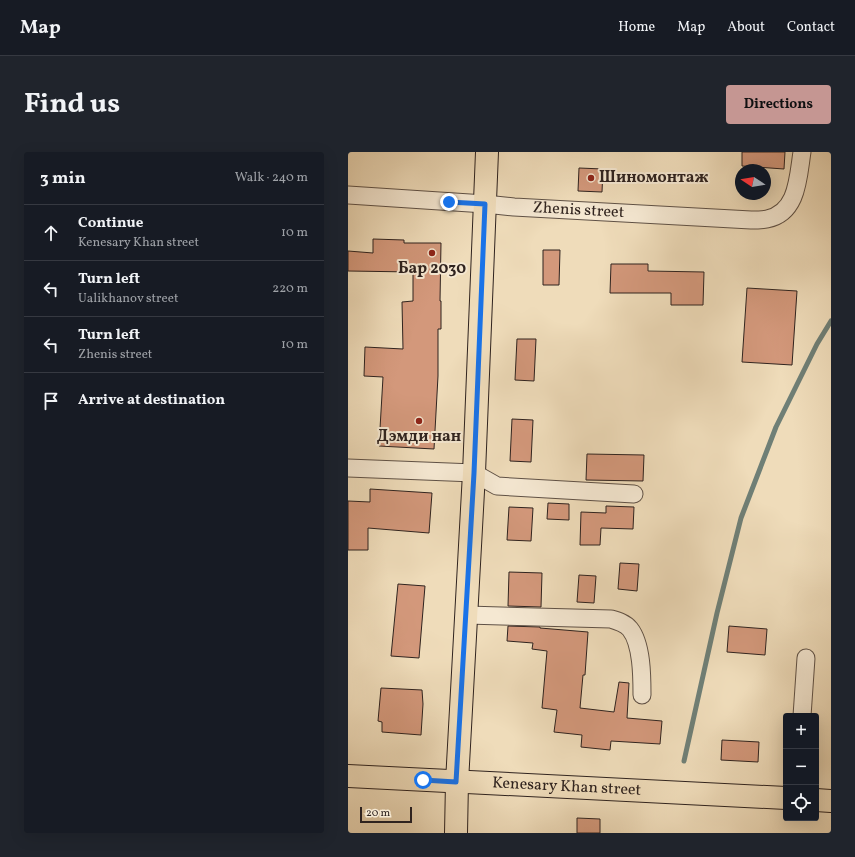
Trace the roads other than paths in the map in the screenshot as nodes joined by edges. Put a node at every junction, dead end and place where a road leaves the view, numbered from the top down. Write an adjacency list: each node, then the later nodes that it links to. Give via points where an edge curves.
1 (487, 152): 4 (main road)
2 (802, 152): 4 (street, Zhenis street, via 796,191 790,205 767,219)
3 (348, 195): 4 (street, Zhenis street)
4 (485, 204): 6 (main road)
5 (348, 468): 6 (street)
6 (474, 473): 7 (street, via 497,486); 8 (main road)
7 (634, 494)
8 (467, 615): 10 (street, via 611,619 622,622 630,628 635,637 642,676); 13 (main road)
9 (806, 658): 11 (street)
10 (642, 695)
11 (802, 713)
12 (348, 776): 13 (main road, Kenesary Khan street)
13 (456, 782): 14 (main road, Kenesary Khan street); 17 (main road)
14 (783, 798)
15 (819, 800): 16 (main road)
16 (831, 801)
17 (456, 833)

